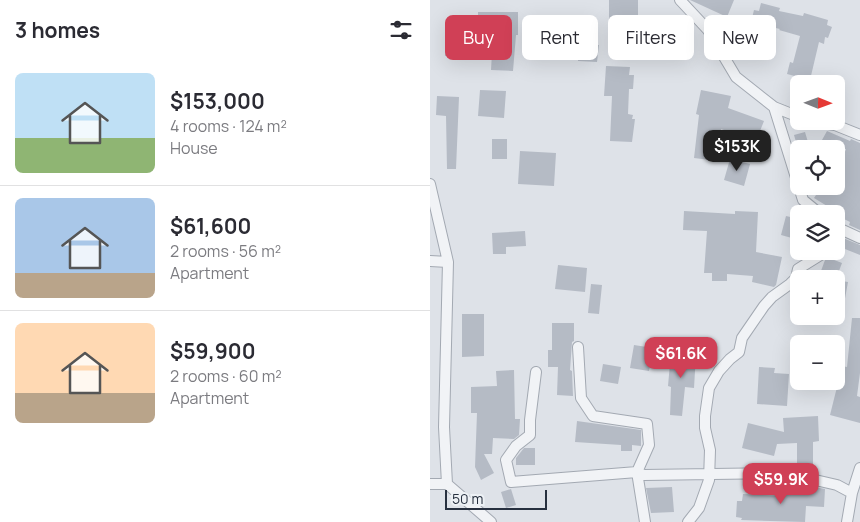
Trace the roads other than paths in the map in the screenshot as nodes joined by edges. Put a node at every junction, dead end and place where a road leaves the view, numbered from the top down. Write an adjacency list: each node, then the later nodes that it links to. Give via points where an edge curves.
1 (680, 0): 2 (street, via 708,30 736,76)
2 (774, 107): 3 (street); 7 (street, via 803,200)
3 (790, 113)
4 (845, 129): 5 (street)
5 (860, 135)
6 (430, 184): 12 (street)
7 (809, 205)
8 (845, 232): 9 (street)
9 (860, 238)
10 (813, 260): 17 (street, via 798,269 796,278 764,306 742,338 739,352 719,371 709,388 704,416 710,450)
11 (430, 261): 12 (street)
12 (448, 262): 19 (street, via 444,427)
13 (578, 347): 16 (street, via 581,398 592,416 647,424 649,445)
14 (536, 372): 16 (street, via 530,436 516,446 506,460 511,482)
15 (860, 468): 20 (street)
16 (637, 472): 17 (street, via 644,475); 22 (street)
17 (709, 475): 20 (street, via 785,473 837,485); 23 (street, via 699,508)
18 (430, 484): 19 (street)
19 (448, 484): 21 (street)
20 (852, 493): 24 (street)
21 (491, 522)
22 (644, 522)
23 (688, 522)
24 (847, 522)

